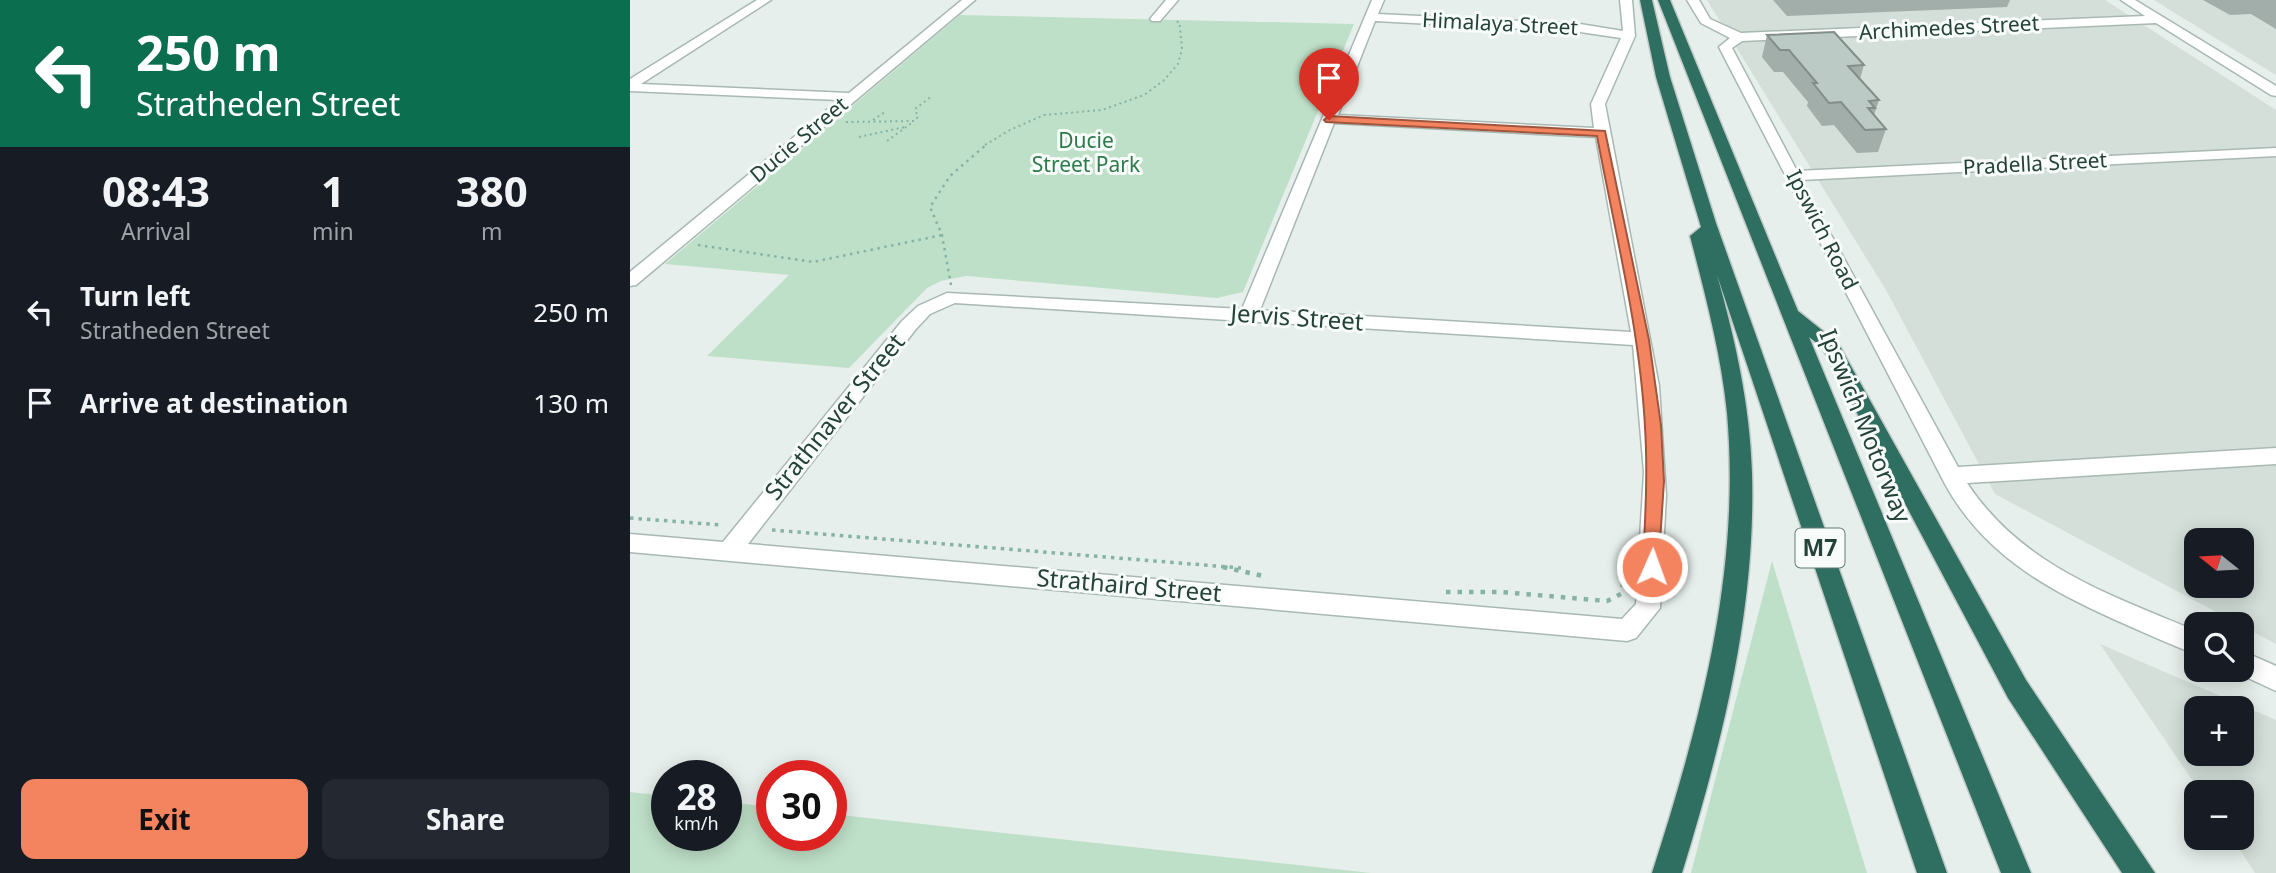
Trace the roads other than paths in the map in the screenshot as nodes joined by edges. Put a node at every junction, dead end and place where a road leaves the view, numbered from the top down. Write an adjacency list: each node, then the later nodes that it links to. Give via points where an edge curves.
1 (765, 0): 15 (street)
2 (969, 0): 17 (street, Ducie Street)
3 (1172, 0): 11 (street)
4 (1378, 0): 10 (street)
5 (1626, 0): 13 (street, via 1632,18)
6 (1646, 0): 22 (highway, M7, via 1663,77)
7 (1664, 0): 25 (highway, Ipswich Motorway / M7)
8 (1693, 0): 14 (street, via 1704,21)
9 (2127, 0): 12 (street)
10 (1371, 17): 13 (street, Himalaya Street, via 1580,28); 18 (street)
11 (1156, 19)
12 (2159, 19): 14 (street, Archimedes Street); 16 (street)
13 (1629, 36): 19 (street, via 1603,86 1598,104)
14 (1740, 37): 21 (street, Ipswich Road, via 1725,47)
15 (630, 86): 17 (street)
16 (2276, 92)
17 (852, 97): 23 (street, Ducie Street)
18 (1329, 120): 19 (street); 26 (street)
19 (1602, 133): 27 (street)
20 (2276, 152): 21 (street, Pradella Street)
21 (1794, 176): 29 (street, Ipswich Road)
22 (1708, 223): 35 (highway, via 1698,236 1738,415 1740,512 1731,618 1717,698); 36 (highway, M7)
23 (630, 281)
24 (953, 298): 26 (street, Jervis Street); 31 (street, Strathnaver Street, via 924,310 909,325)
25 (1788, 312): 37 (highway, Ipswich Motorway / M7); 38 (highway, via 1829,343 2017,689)
26 (1249, 315): 27 (street, Jervis Street)
27 (1642, 340): 31 (street, Strathaird Street, via 1655,458 1652,567 1648,608 1627,630)
28 (2276, 456): 29 (street)
29 (1954, 480): 32 (street, Ipswich Road, via 1979,518 2006,546 2055,577)
30 (630, 543): 31 (street, Strathaird Street)
31 (729, 551)
32 (2184, 637)
33 (2254, 669): 34 (street)
34 (2276, 679)
35 (1667, 873)
36 (1932, 873)
37 (2016, 873)
38 (2140, 873)

